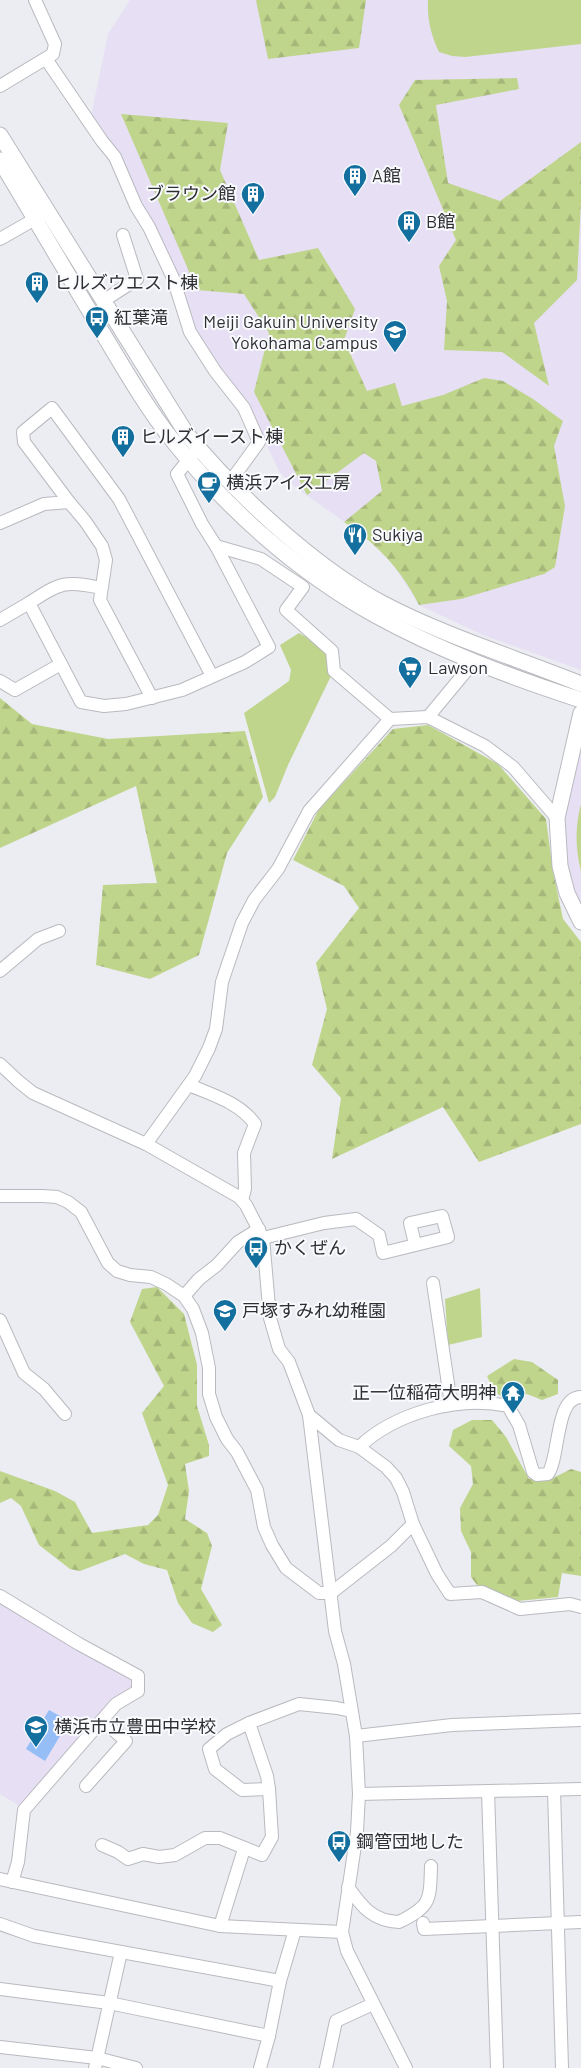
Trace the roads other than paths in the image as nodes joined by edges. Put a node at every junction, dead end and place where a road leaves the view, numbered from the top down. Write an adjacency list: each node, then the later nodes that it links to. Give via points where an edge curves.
1 (35, 0): 2 (street, via 55,44 53,54)
2 (46, 59): 3 (street); 12 (street, via 115,157 173,278 190,332 244,408 259,442)
3 (0, 86)
4 (0, 135): 6 (street)
5 (0, 160): 7 (street)
6 (49, 211): 7 (street); 10 (street)
7 (35, 219): 9 (street); 11 (street, via 150,408 172,440)
8 (123, 236): 10 (street, via 137,279)
9 (0, 239)
10 (103, 301): 11 (street, via 166,402)
11 (193, 453): 12 (street); 15 (street, via 177,474); 19 (street, via 199,473 284,554 330,588 375,615)
12 (230, 482): 23 (street, via 293,539 337,574 379,601 435,628)
13 (69, 502): 14 (street, via 44,504); 16 (street, via 102,546 106,560); 21 (street, via 24,442 23,432 52,408 119,499)
14 (0, 523)
15 (216, 546): 21 (street, via 269,647); 28 (street, via 261,559 303,587 286,610 332,651 334,671)
16 (101, 588): 17 (street, via 74,582 62,584); 24 (street, via 100,600)
17 (29, 603): 18 (street); 20 (street)
18 (0, 620)
19 (470, 660): 25 (street); 27 (street, via 467,670)
20 (61, 664): 22 (street, via 15,690); 24 (street, via 81,702 104,706)
21 (212, 676): 24 (street, via 182,690)
22 (0, 680)
23 (581, 684)
24 (152, 698)
25 (581, 700)
26 (581, 714): 29 (street)
27 (428, 717): 28 (street); 29 (street, via 485,746 513,767)
28 (390, 719): 34 (street, via 309,811 278,869 254,900 242,923 222,982 216,1029)
29 (557, 818): 30 (street, via 560,866)
30 (581, 922)
31 (59, 931): 32 (street, via 25,947)
32 (0, 970)
33 (0, 1064): 35 (street, via 33,1092)
34 (189, 1085): 35 (street); 37 (street, via 230,1103 247,1113 256,1124 244,1152 245,1190)
35 (146, 1144): 37 (street)
36 (0, 1196): 41 (street, via 57,1197 68,1202 81,1212 108,1263 130,1275 151,1277)
37 (242, 1200): 38 (street)
38 (261, 1234): 39 (street, via 356,1219 378,1235 383,1253); 41 (street, via 238,1242); 46 (street, via 270,1318 279,1349 288,1362)
39 (415, 1244)
40 (433, 1283): 44 (street)
41 (184, 1296): 49 (street, via 193,1308 202,1332 209,1368 209,1394 216,1417 257,1490 264,1528 272,1545 286,1568 319,1593)
42 (0, 1320): 45 (street, via 24,1373 44,1389)
43 (581, 1396): 44 (street, via 568,1401 552,1466 543,1476 533,1472 519,1425 508,1406 492,1402)
44 (451, 1404): 47 (street, via 396,1420 372,1434)
45 (65, 1414)
46 (309, 1415): 47 (street, via 339,1440); 49 (street)
47 (359, 1447): 48 (street, via 396,1478)
48 (413, 1524): 49 (street, via 391,1546); 51 (street, via 450,1594 482,1592 520,1608 570,1604)
49 (331, 1593): 52 (street)
50 (0, 1596): 53 (street, via 138,1676 138,1691 116,1704)
51 (581, 1607)
52 (351, 1711): 55 (street, via 299,1704); 56 (street)
53 (102, 1720): 57 (street, via 126,1740); 66 (street, via 24,1810 18,1862)
54 (581, 1720): 56 (street, via 452,1725)
55 (249, 1723): 58 (street); 58 (street, via 227,1734 209,1749 215,1769 242,1790)
56 (356, 1736): 62 (street)
57 (86, 1786)
58 (269, 1789): 64 (street, via 272,1837 262,1855)
59 (581, 1789): 60 (street)
60 (554, 1790): 61 (street); 70 (street)
61 (488, 1791): 62 (street); 73 (street)
62 (360, 1794): 67 (street)
63 (102, 1845): 64 (street, via 128,1859 143,1854 175,1855 205,1838 220,1838)
64 (244, 1849): 72 (street)
65 (431, 1866): 67 (street, via 430,1897 421,1908 398,1922 378,1919 370,1914)
66 (6, 1881): 72 (street)
67 (348, 1887): 75 (street)
68 (581, 1922): 70 (street)
69 (423, 1923): 73 (street, via 424,1929)
70 (558, 1923): 73 (street); 89 (street)
71 (0, 1924): 76 (street, via 34,1936)
72 (220, 1926): 74 (street)
73 (492, 1927): 88 (street)
74 (295, 1930): 75 (street); 77 (street)
75 (342, 1932): 80 (street, via 347,1951)
76 (121, 1952): 77 (street); 79 (street)
77 (280, 1981): 81 (street)
78 (0, 1989): 79 (street)
79 (109, 2003): 81 (street); 83 (street)
80 (373, 2004): 86 (street, via 336,2021); 87 (street)
81 (269, 2036): 85 (street)
82 (0, 2048): 83 (street)
83 (96, 2063): 84 (street)
84 (136, 2068)
85 (260, 2068)
86 (326, 2068)
87 (406, 2068)
88 (497, 2068)
89 (562, 2068)

